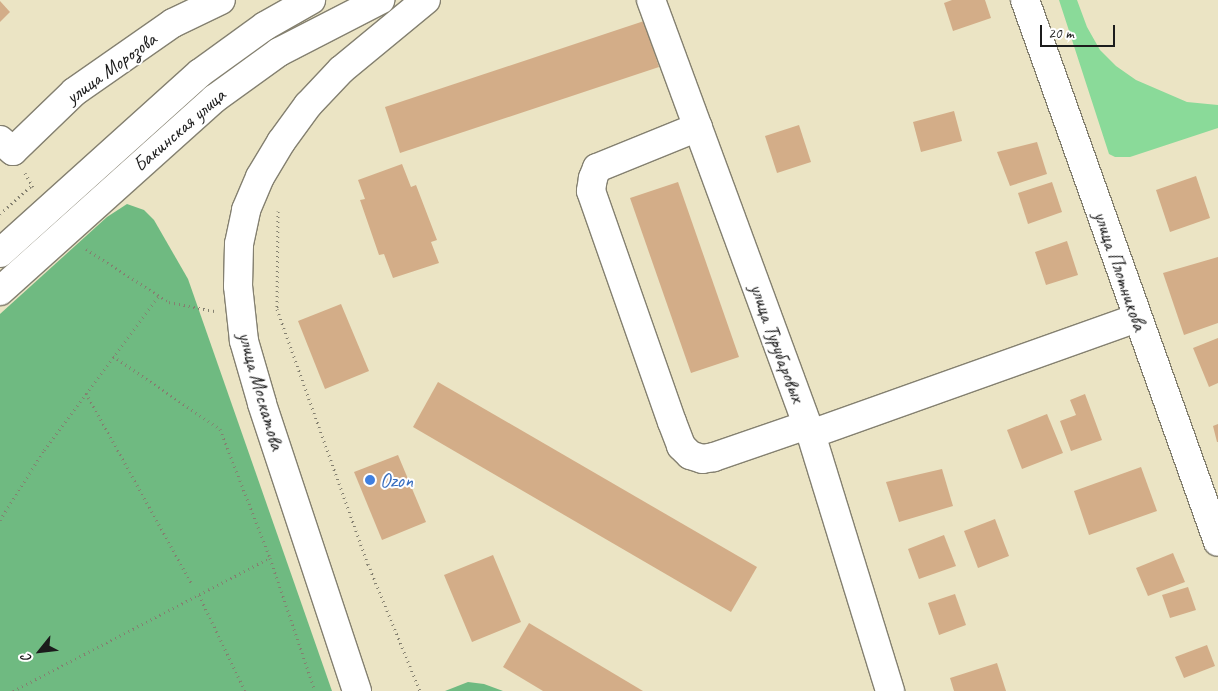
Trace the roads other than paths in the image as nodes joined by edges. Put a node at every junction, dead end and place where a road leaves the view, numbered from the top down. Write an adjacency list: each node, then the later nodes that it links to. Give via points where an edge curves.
1 (221, 0): 8 (street, улица Морозова, via 173,23 74,92)
2 (311, 0): 9 (street, Бакинская улица, via 265,26 200,73)
3 (380, 0): 10 (street, Бакинская улица, via 279,52 214,99)
4 (426, 0): 14 (street, улица Москатова, via 341,70 308,105 260,177 246,210 239,244 238,286 244,341)
5 (651, 0): 7 (street, улица Турубаровых)
6 (1025, 0): 11 (street, улица Плотникова)
7 (698, 127): 12 (street, улица Турубаровых); 12 (street, via 597,168 591,191 672,422 681,446 690,455 702,459)
8 (6, 146)
9 (0, 253)
10 (0, 291)
11 (1136, 318): 12 (street); 13 (street, улица Плотникова)
12 (809, 429): 15 (street, улица Турубаровых)
13 (1218, 542)
14 (357, 691)
15 (890, 691)

